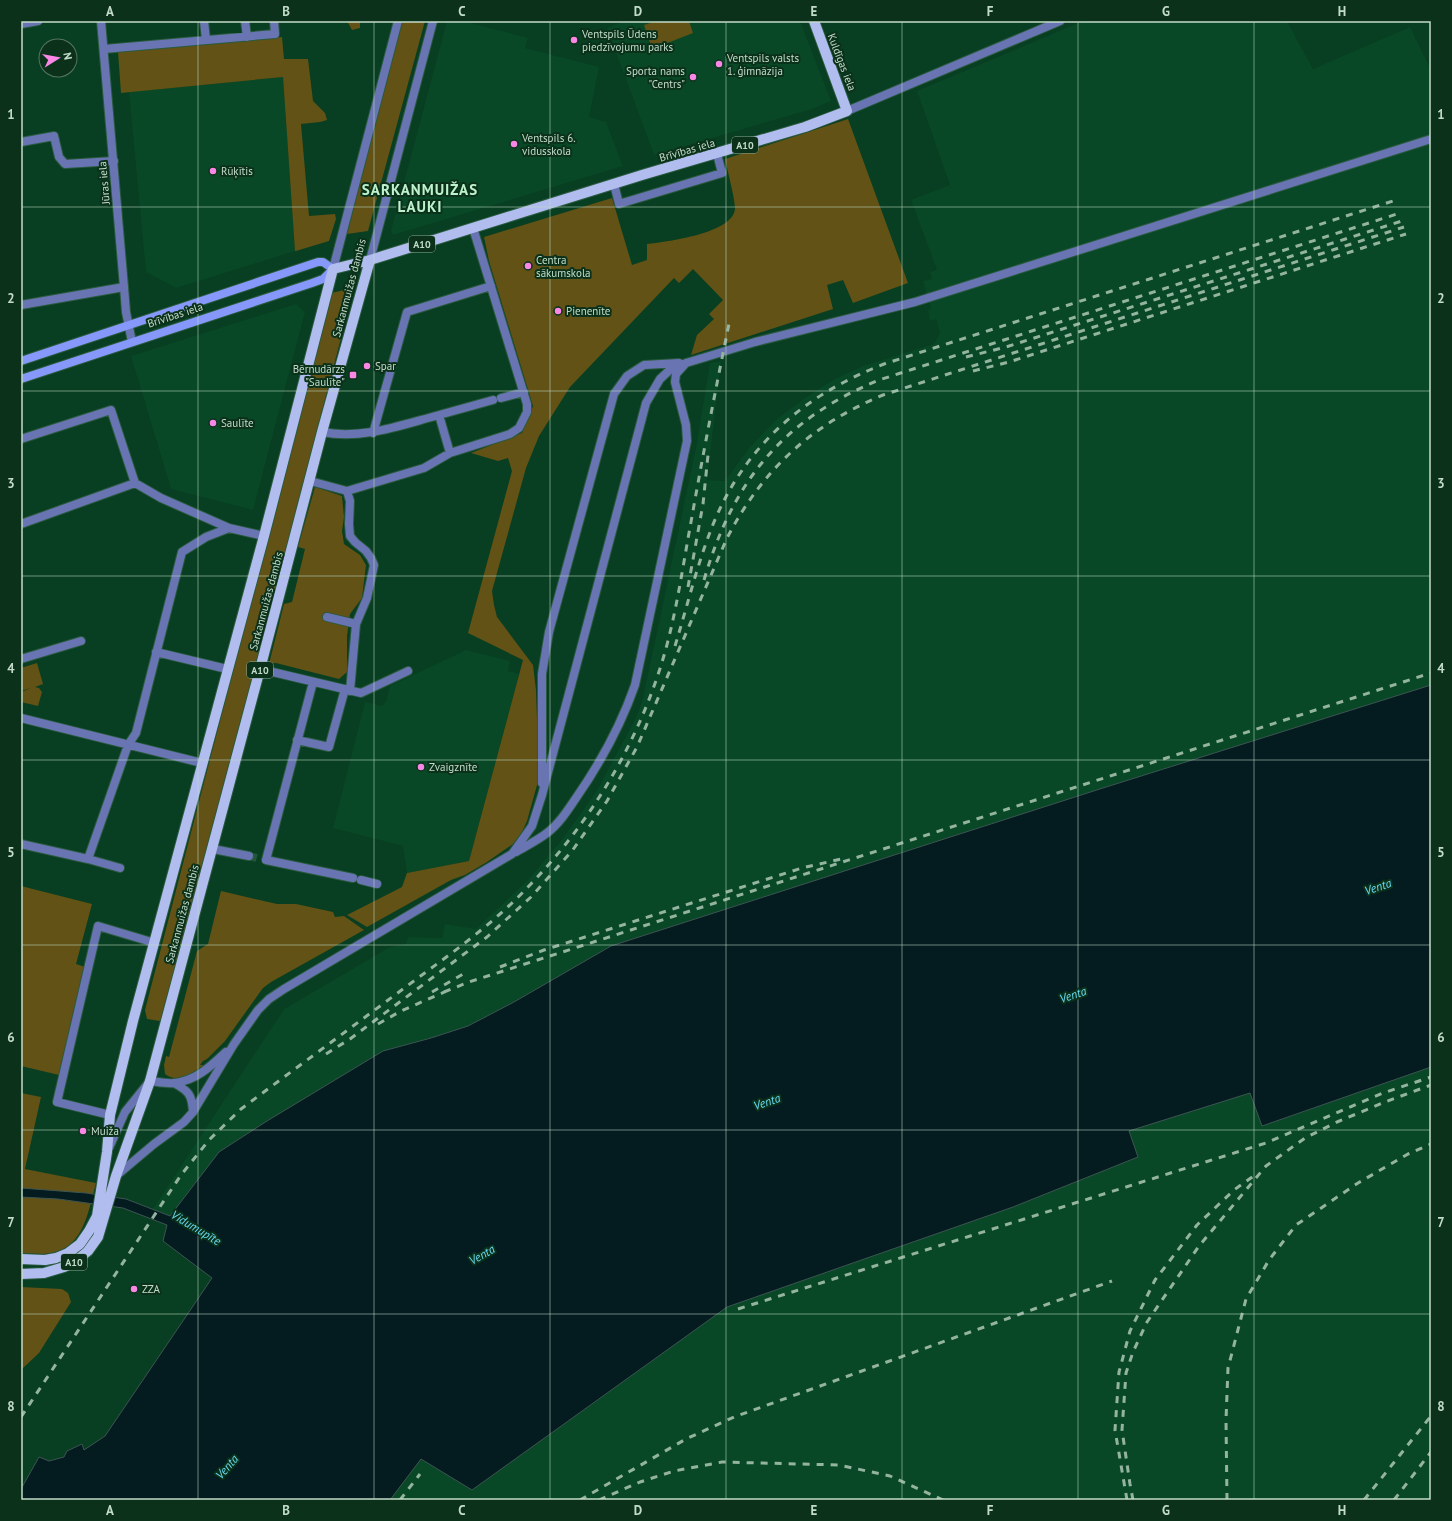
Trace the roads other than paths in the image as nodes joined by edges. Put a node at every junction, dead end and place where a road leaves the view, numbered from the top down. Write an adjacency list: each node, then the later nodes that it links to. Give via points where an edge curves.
1 (38, 21): 10 (street)
2 (101, 21): 13 (street, Jūras iela)
3 (204, 21): 12 (street)
4 (245, 21): 11 (street)
5 (274, 21): 11 (street, via 275,34)
6 (398, 21): 23 (street, Sarkanmuižas dambis)
7 (433, 21): 22 (street, Sarkanmuižas dambis)
8 (814, 21): 14 (main road, Kuldīgas iela)
9 (1060, 21): 14 (street, Brīvības iela)
10 (21, 24)
11 (247, 37): 12 (street)
12 (206, 40): 13 (street)
13 (104, 49): 19 (street, Jūras iela)
14 (847, 111): 18 (main road, Brīvības iela / A10)
15 (1431, 139): 30 (street, via 915,302 755,342)
16 (24, 141): 17 (street); 19 (street, via 54,136 59,156 65,164)
17 (21, 147)
18 (717, 154): 20 (main road, Brīvības iela / A10); 20 (street, via 722,173 619,204)
19 (114, 161): 24 (street, Jūras iela)
20 (614, 184): 21 (main road, Brīvības iela / A10)
21 (473, 228): 22 (main road, Brīvības iela / A10); 25 (street)
22 (370, 260): 23 (main road, Brīvības iela / A10); 34 (main road, Sarkanmuižas dambis / A10)
23 (333, 269): 27 (main road, Brīvības iela, via 323,262 318,262); 28 (main road, Brīvības iela, via 323,279); 43 (main road, Sarkanmuižas dambis / A10)
24 (124, 286): 26 (street); 27 (street, Jūras iela)
25 (491, 286): 32 (street); 35 (street, via 407,312)
26 (21, 305)
27 (129, 325): 28 (street, Jūras iela); 29 (main road, Brīvības iela)
28 (132, 342): 31 (main road, Brīvības iela)
29 (21, 361)
30 (686, 363): 58 (street, via 673,367 660,379 646,403); 58 (street, via 644,366 627,376 614,394 549,632 542,674); 61 (street, via 676,374 675,382 686,425 687,440 633,692 626,712 586,785 564,815 548,833)
31 (21, 379)
32 (524, 392): 33 (street); 37 (street, via 527,412 519,428 510,434)
33 (440, 415): 35 (street); 37 (street)
34 (322, 432): 35 (street); 38 (main road, Sarkanmuižas dambis / A10)
35 (374, 433)
36 (21, 439): 39 (street, via 111,410)
37 (450, 453): 40 (street, via 424,468)
38 (310, 481): 40 (street); 50 (main road, Sarkanmuižas dambis / A10)
39 (135, 483): 41 (street); 42 (street, via 161,498)
40 (347, 491): 45 (street, via 350,501 350,536 366,551 374,565 367,598)
41 (21, 524)
42 (228, 528): 43 (street); 47 (street, via 206,537 182,552)
43 (264, 536): 49 (main road, Sarkanmuižas dambis / A10)
44 (327, 617): 45 (street)
45 (356, 624): 53 (street)
46 (81, 641): 48 (street)
47 (156, 652): 49 (street); 56 (street, via 136,733)
48 (21, 660)
49 (228, 669): 57 (main road, Sarkanmuižas dambis / A10)
50 (260, 669): 52 (street); 60 (main road, Sarkanmuižas dambis / A10)
51 (408, 671): 53 (street, via 361,693)
52 (313, 682): 53 (street); 55 (street)
53 (348, 690): 55 (street, via 329,747)
54 (21, 718): 56 (street)
55 (297, 740): 63 (street)
56 (128, 746): 57 (street); 62 (street)
57 (202, 763): 66 (main road, Sarkanmuižas dambis / A10)
58 (542, 795): 61 (street, via 532,826)
59 (21, 844): 62 (street)
60 (212, 849): 63 (street); 68 (main road, Sarkanmuižas dambis / A10)
61 (512, 854): 67 (street, via 284,988 258,1010)
62 (88, 859): 64 (street)
63 (266, 860): 65 (street)
64 (120, 868)
65 (377, 884)
66 (155, 943): 71 (main road, Sarkanmuižas dambis / A10); 71 (street, via 98,926 57,1102)
67 (234, 1044): 69 (street, via 207,1070 191,1079); 70 (street)
68 (150, 1081): 69 (street); 72 (street, via 124,1112); 73 (main road, Sarkanmuižas dambis / A10)
69 (174, 1083): 70 (street, via 186,1089 192,1101)
70 (193, 1112): 73 (street)
71 (110, 1115): 72 (main road, Sarkanmuižas dambis / A10)
72 (108, 1152): 74 (main road, Sarkanmuižas dambis / A10)
73 (116, 1176): 74 (main road, Sarkanmuižas dambis / A10)
74 (108, 1186): 75 (main road, Sarkanmuižas dambis / A10)
75 (100, 1217): 76 (main road, Sarkanmuižas dambis / A10, via 80,1244 68,1253 45,1260); 77 (main road, Sarkanmuižas dambis / A10, via 98,1236 88,1251 77,1260 44,1273)
76 (21, 1259)
77 (21, 1274)

